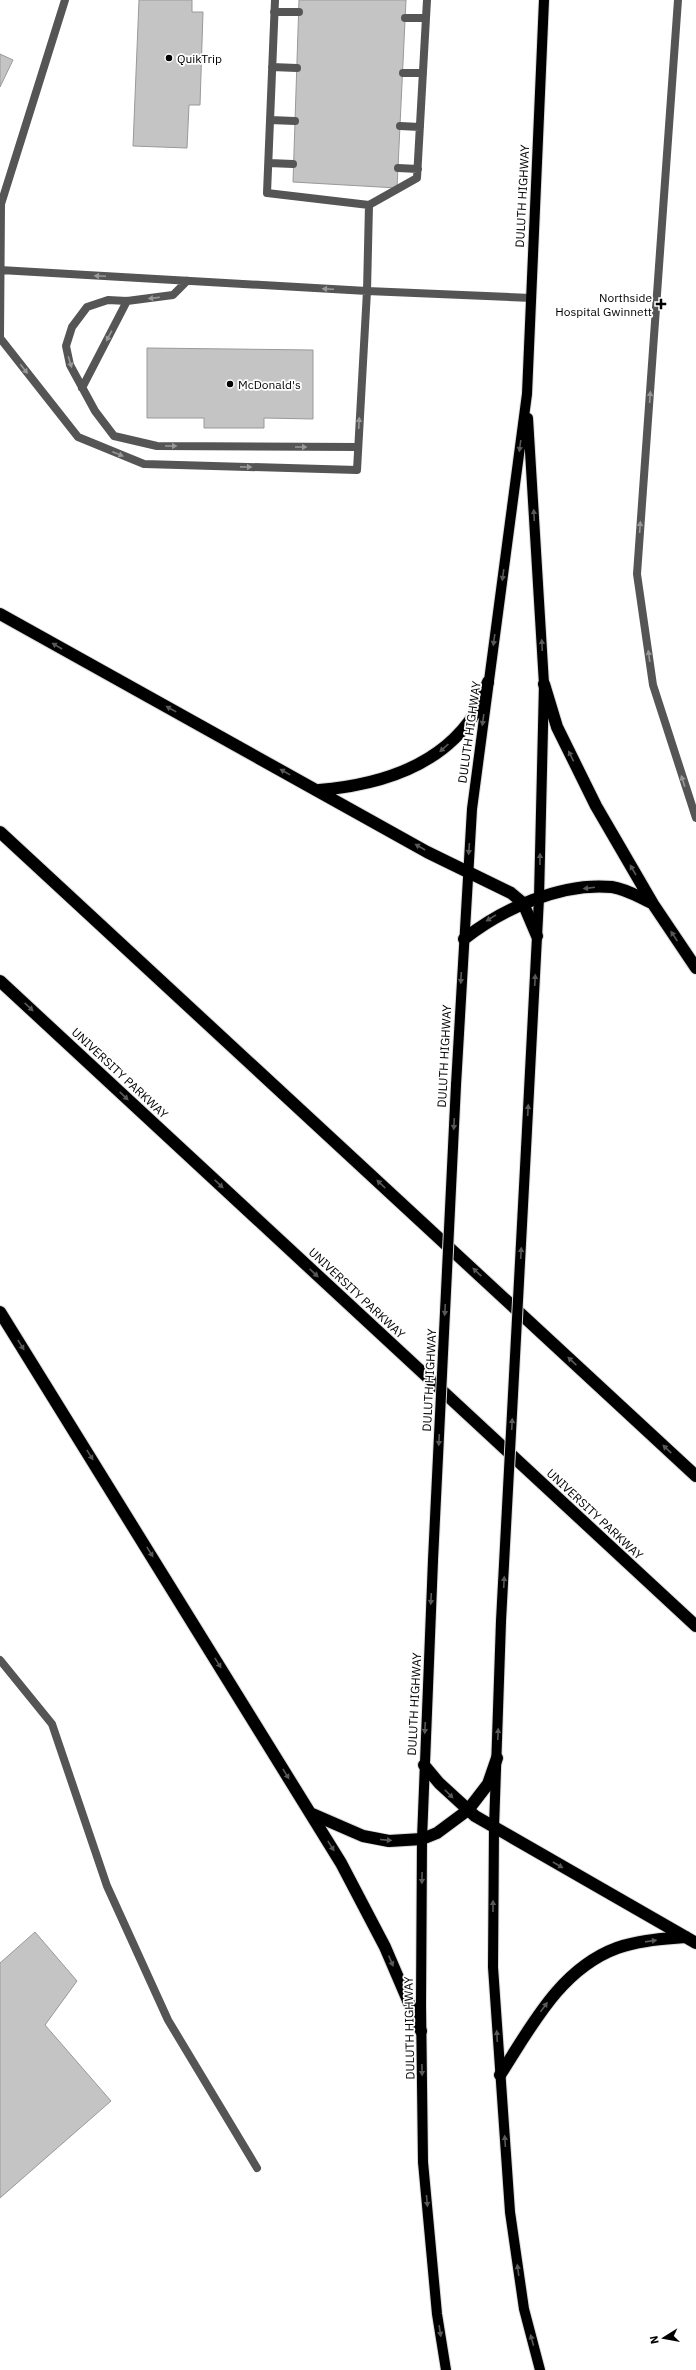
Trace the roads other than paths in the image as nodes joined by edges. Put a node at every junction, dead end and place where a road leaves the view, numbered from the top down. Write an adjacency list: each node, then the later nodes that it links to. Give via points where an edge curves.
1 (65, 0): 23 (lane, via 1,204)
2 (275, 0): 6 (lane)
3 (427, 0): 9 (lane)
4 (544, 0): 26 (main road, DULUTH HIGHWAY)
5 (678, 0): 36 (lane, one-way to 5, via 653,685 637,574)
6 (274, 12): 7 (lane); 10 (lane)
7 (299, 12)
8 (405, 18): 9 (lane)
9 (426, 18): 13 (lane)
10 (272, 67): 11 (lane); 14 (lane)
11 (297, 68)
12 (403, 73): 13 (lane)
13 (423, 74): 17 (lane)
14 (270, 120): 15 (lane); 18 (lane)
15 (295, 121)
16 (400, 126): 17 (lane)
17 (420, 127): 21 (lane)
18 (269, 163): 19 (lane); 22 (lane, via 267,193)
19 (293, 164)
20 (398, 168): 21 (lane)
21 (418, 169): 22 (lane, via 417,178)
22 (369, 205): 25 (lane)
23 (0, 270): 24 (lane, one-way to 23); 28 (lane)
24 (187, 281): 25 (lane, one-way to 24); 27 (lane, one-way to 27, via 173,295)
25 (367, 291): 26 (lane); 31 (lane, one-way to 25)
26 (531, 298): 30 (main road, DULUTH HIGHWAY)
27 (127, 301): 29 (lane, one-way to 29); 29 (lane, one-way to 29, via 108,300 87,307 72,327 66,346 70,365)
28 (0, 338): 31 (lane, one-way to 31, via 78,437 144,464 357,470)
29 (82, 388): 31 (lane, one-way to 31, via 114,436 157,446)
30 (526, 394): 33 (main road, DULUTH HIGHWAY, one-way to 33); 34 (main road, DULUTH HIGHWAY, one-way to 30)
31 (358, 448)
32 (0, 614): 35 (highway, one-way to 32)
33 (488, 682): 35 (highway, one-way to 35, via 475,712 455,738 435,756 383,780 352,788); 38 (main road, DULUTH HIGHWAY, one-way to 38)
34 (544, 684): 39 (main road, DULUTH HIGHWAY, one-way to 34); 41 (highway, one-way to 34, via 596,806 576,766 557,727)
35 (319, 790): 38 (highway, one-way to 35, via 428,852)
36 (696, 818)
37 (0, 832): 47 (highway, one-way to 37)
38 (467, 871): 40 (highway, via 497,885); 43 (main road, DULUTH HIGHWAY)
39 (539, 898): 40 (highway); 41 (highway, one-way to 39, via 632,893 612,887 576,890); 42 (main road, DULUTH HIGHWAY)
40 (522, 903): 42 (highway); 43 (highway, one-way to 43, via 495,916)
41 (653, 904): 44 (highway, one-way to 41)
42 (537, 936): 50 (main road, DULUTH HIGHWAY, one-way to 42, bridge)
43 (464, 939): 51 (main road, DULUTH HIGHWAY, one-way to 51, bridge)
44 (696, 968)
45 (0, 981): 48 (highway, UNIVERSITY PARKWAY, one-way to 48)
46 (0, 1312): 53 (highway, one-way to 53)
47 (696, 1476)
48 (696, 1626)
49 (0, 1660): 59 (lane, via 52,1724 107,1886 168,2020)
50 (497, 1758): 52 (highway, via 488,1784); 54 (main road, DULUTH HIGHWAY)
51 (424, 1765): 52 (highway, one-way to 52, via 439,1784); 55 (main road, DULUTH HIGHWAY)
52 (468, 1810): 54 (highway); 55 (highway, via 437,1833)
53 (310, 1813): 55 (highway, one-way to 55, via 363,1836 389,1841); 57 (highway, one-way to 57, via 363,1901)
54 (494, 1828): 56 (highway, one-way to 56); 58 (main road, DULUTH HIGHWAY, one-way to 54, via 493,1968)
55 (422, 1840): 57 (main road, DULUTH HIGHWAY, one-way to 57)
56 (691, 1940): 58 (highway, one-way to 56, via 547,2002 567,1980 594,1960 617,1948 649,1940)
57 (421, 2031): 60 (main road, DULUTH HIGHWAY, one-way to 60, via 423,2162 437,2314)
58 (500, 2075): 61 (main road, DULUTH HIGHWAY, one-way to 58, via 524,2309 511,2219)
59 (257, 2168)
60 (446, 2370)
61 (540, 2370)

